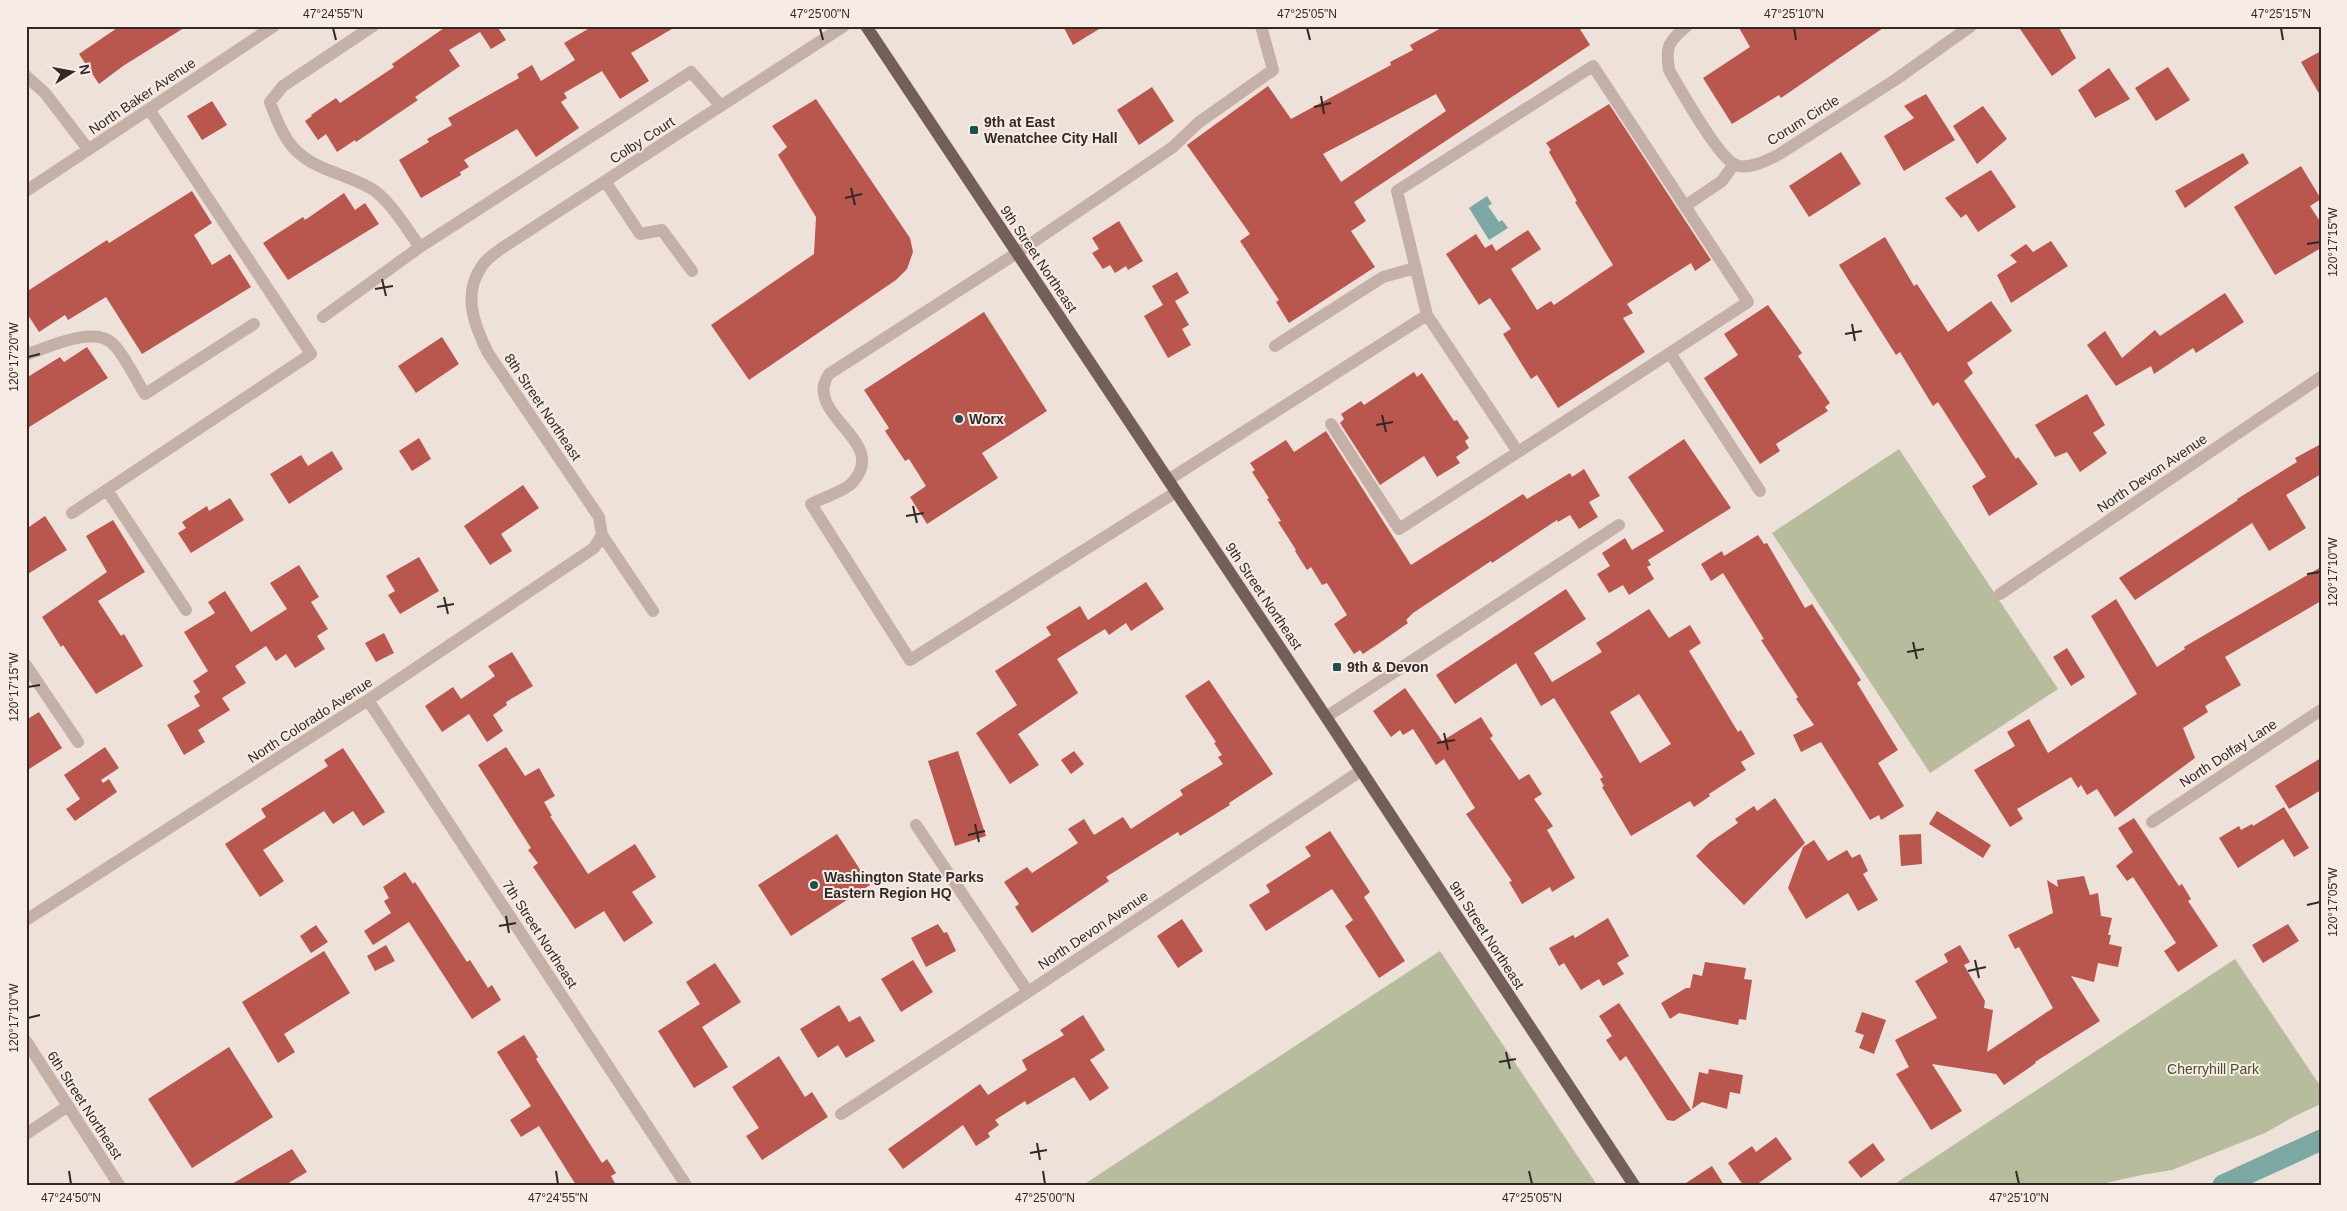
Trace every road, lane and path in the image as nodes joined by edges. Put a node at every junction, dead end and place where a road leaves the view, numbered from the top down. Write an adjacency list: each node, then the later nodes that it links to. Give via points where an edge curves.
1 (274, 26): 10 (street, North Baker Avenue)
2 (373, 26): 16 (street, via 283,86 270,102 291,148 313,165 374,190 393,209)
3 (844, 26): 9 (street, Colby Court)
4 (866, 26): 17 (main road, 9th Street Northeast)
5 (1261, 26): 17 (street, via 1272,70 1198,123 1173,147)
6 (1686, 26): 12 (street, via 1670,40 1666,56 1668,70 1718,147)
7 (1971, 26): 12 (street, Corum Circle, via 1895,80 1778,155 1764,162 1743,166)
8 (26, 76): 11 (street, via 44,93)
9 (721, 106): 13 (street, Colby Court); 16 (street, via 691,72)
10 (149, 109): 11 (street, North Baker Avenue); 31 (street, via 311,354)
11 (88, 150): 14 (street, North Baker Avenue)
12 (1734, 164): 15 (street, via 1722,181)
13 (605, 181): 19 (street, via 640,234 662,230); 20 (street, Colby Court, via 502,248 483,264 474,278)
14 (26, 191)
15 (1685, 206): 18 (street, via 1593,66 1397,191); 26 (street, via 1748,302)
16 (420, 247): 22 (street)
17 (1017, 253): 30 (main road, 9th Street Northeast); 33 (street, via 829,374 824,385 827,402 859,447 863,460 860,473 851,485 811,504 910,660)
18 (1416, 268): 21 (street); 24 (street, via 1383,277)
19 (692, 271)
20 (471, 292): 36 (street, 8th Street Northeast, via 472,313 488,353 590,501 599,517)
21 (1426, 314): 29 (street); 30 (street)
22 (322, 317)
23 (254, 324): 25 (street, via 145,394 113,343 100,336 87,336 28,354)
24 (1275, 346)
25 (26, 351)
26 (1670, 353): 29 (street); 32 (street)
27 (2321, 377): 37 (street, North Devon Avenue)
28 (1331, 424): 29 (street, via 1398,529)
29 (1518, 452)
30 (1168, 480): 33 (main road, 9th Street Northeast)
31 (107, 490): 34 (street); 38 (street)
32 (1760, 491)
33 (1176, 492): 43 (main road, 9th Street Northeast)
34 (72, 513)
35 (1619, 525): 43 (street)
36 (602, 535): 39 (street, 8th Street Northeast); 41 (street, North Colorado Avenue, via 594,548 580,560)
37 (2000, 594)
38 (186, 610)
39 (653, 611)
40 (26, 665): 44 (street)
41 (368, 700): 48 (street, North Colorado Avenue); 55 (street, 7th Street Northeast)
42 (2321, 710): 46 (street, North Dolfay Lane)
43 (1326, 717): 45 (main road, 9th Street Northeast)
44 (78, 742)
45 (1362, 770): 49 (street, North Devon Avenue); 56 (main road, 9th Street Northeast)
46 (2152, 822)
47 (916, 825): 49 (street)
48 (26, 920)
49 (1028, 992): 52 (street, North Devon Avenue)
50 (26, 1041): 51 (street, 6th Street Northeast)
51 (68, 1106): 53 (street); 54 (street, 6th Street Northeast)
52 (841, 1114)
53 (26, 1134)
54 (119, 1185)
55 (686, 1185)
56 (1634, 1185)

